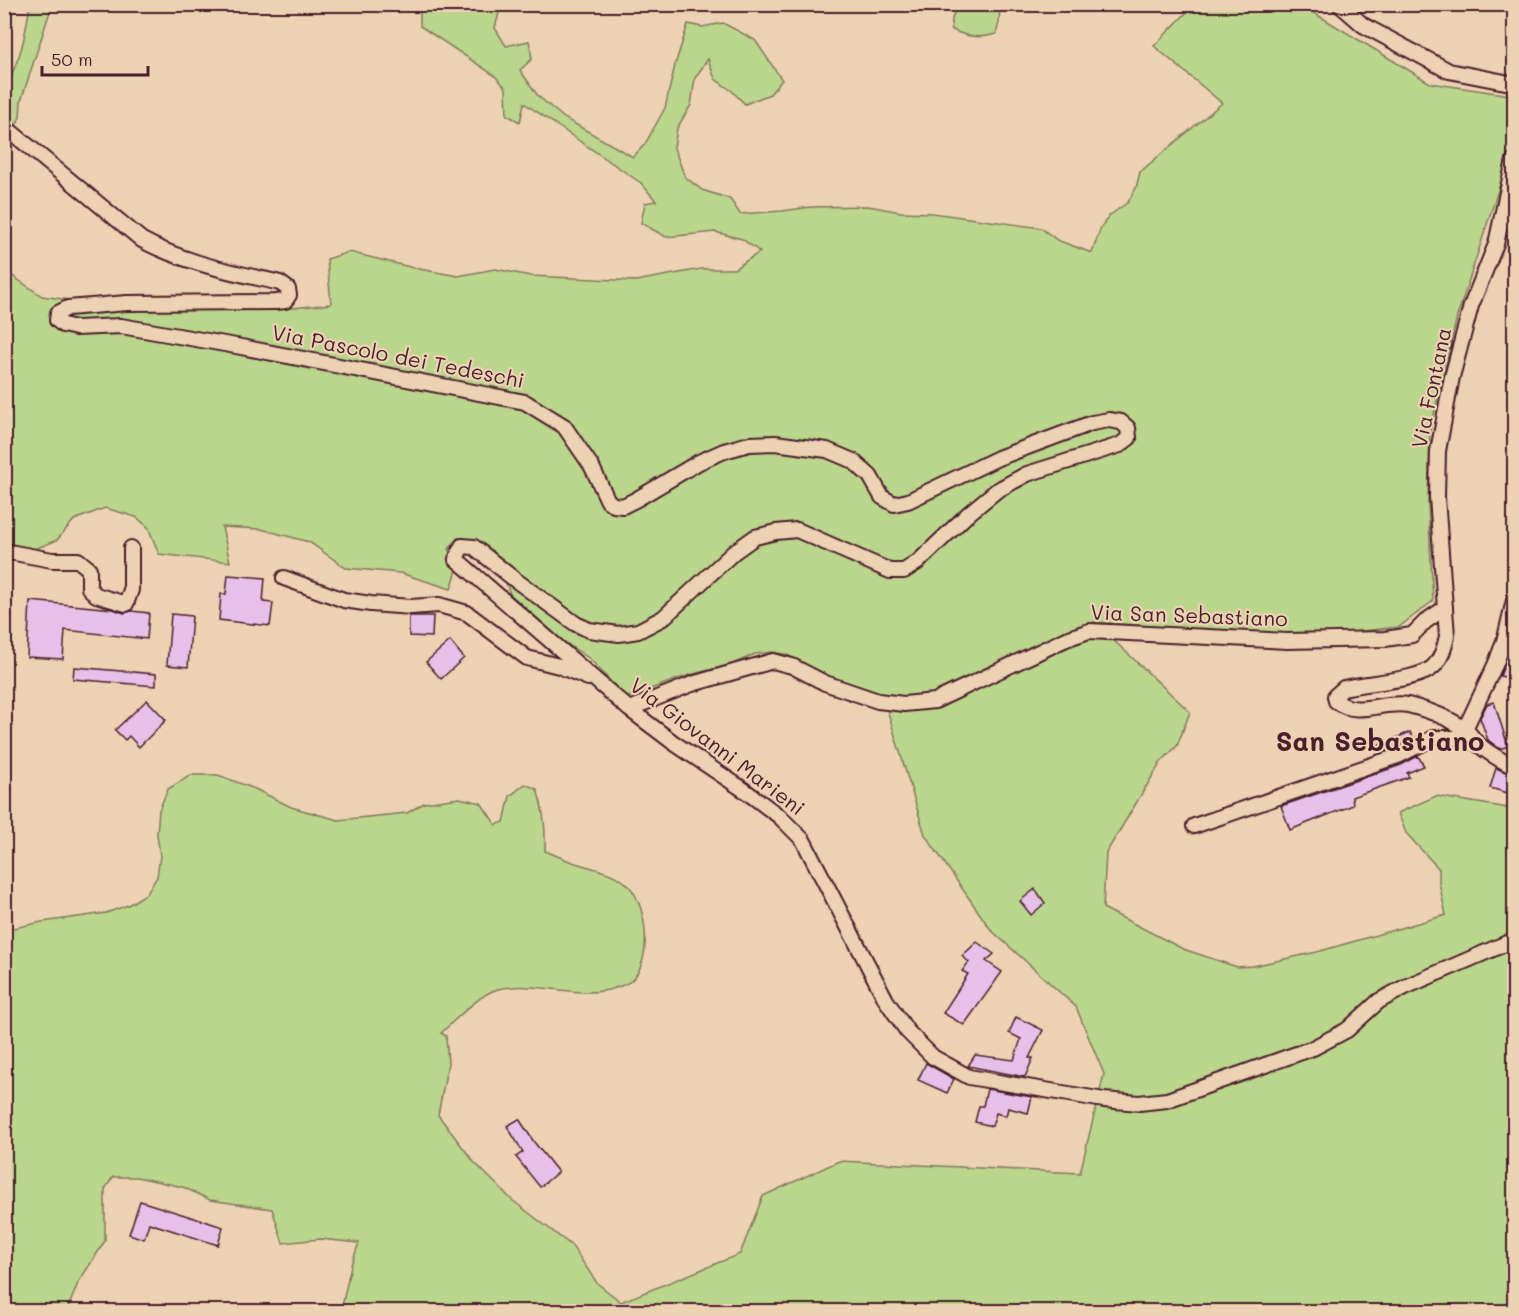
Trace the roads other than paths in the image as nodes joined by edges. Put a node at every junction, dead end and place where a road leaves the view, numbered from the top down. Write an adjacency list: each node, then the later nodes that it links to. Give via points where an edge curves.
1 (1339, 4): 2 (street, via 1364,25 1449,71)
2 (1515, 86)
3 (4, 126): 7 (street, Via Pascolo dei Tedeschi, via 142,240 199,263 280,283 289,294 285,301 276,303 127,303 68,308 58,313 57,320 63,325 121,326 525,402 564,426 614,505 623,506 724,451 749,444 775,443 827,450 853,461 870,476 882,497 894,504 998,458 1092,423 1109,420 1128,428 1129,438 1120,446 1027,474 996,491 904,572 890,572 797,530 776,532 755,537 741,547 663,618 638,631 619,634 589,630 554,609 474,547 462,546)
4 (1515, 160): 10 (street, Via Fontana, via 1496,244 1471,306 1452,377 1438,451 1437,497)
5 (131, 548): 6 (street, via 131,590 126,604 96,595 89,588 89,570 78,560 52,560)
6 (4, 551)
7 (456, 559): 11 (street, Via Giovanni Marieni)
8 (284, 578): 11 (street, via 344,600 411,607 439,605 467,613 527,658)
9 (1515, 600): 13 (street, via 1496,663)
10 (1445, 608): 12 (street, Via San Sebastiano, via 1412,634 1385,639 1287,641 1089,631 935,701 904,704 878,701 773,661 692,684); 13 (street, Via Fontana, via 1447,632 1443,651 1429,670 1344,688 1335,696 1342,706 1354,709 1403,704 1432,711)
11 (599, 683): 12 (street, Via Giovanni Marieni)
12 (628, 709): 16 (street, Via Giovanni Marieni, via 770,810 803,840 885,1000 907,1031 933,1057 969,1077 1104,1100 1167,1100 1313,1048 1347,1030 1379,1001)
13 (1465, 729): 14 (street, via 1477,744); 15 (street, via 1458,738 1433,738 1398,756)
14 (1515, 767)
15 (1194, 826)
16 (1515, 939)

